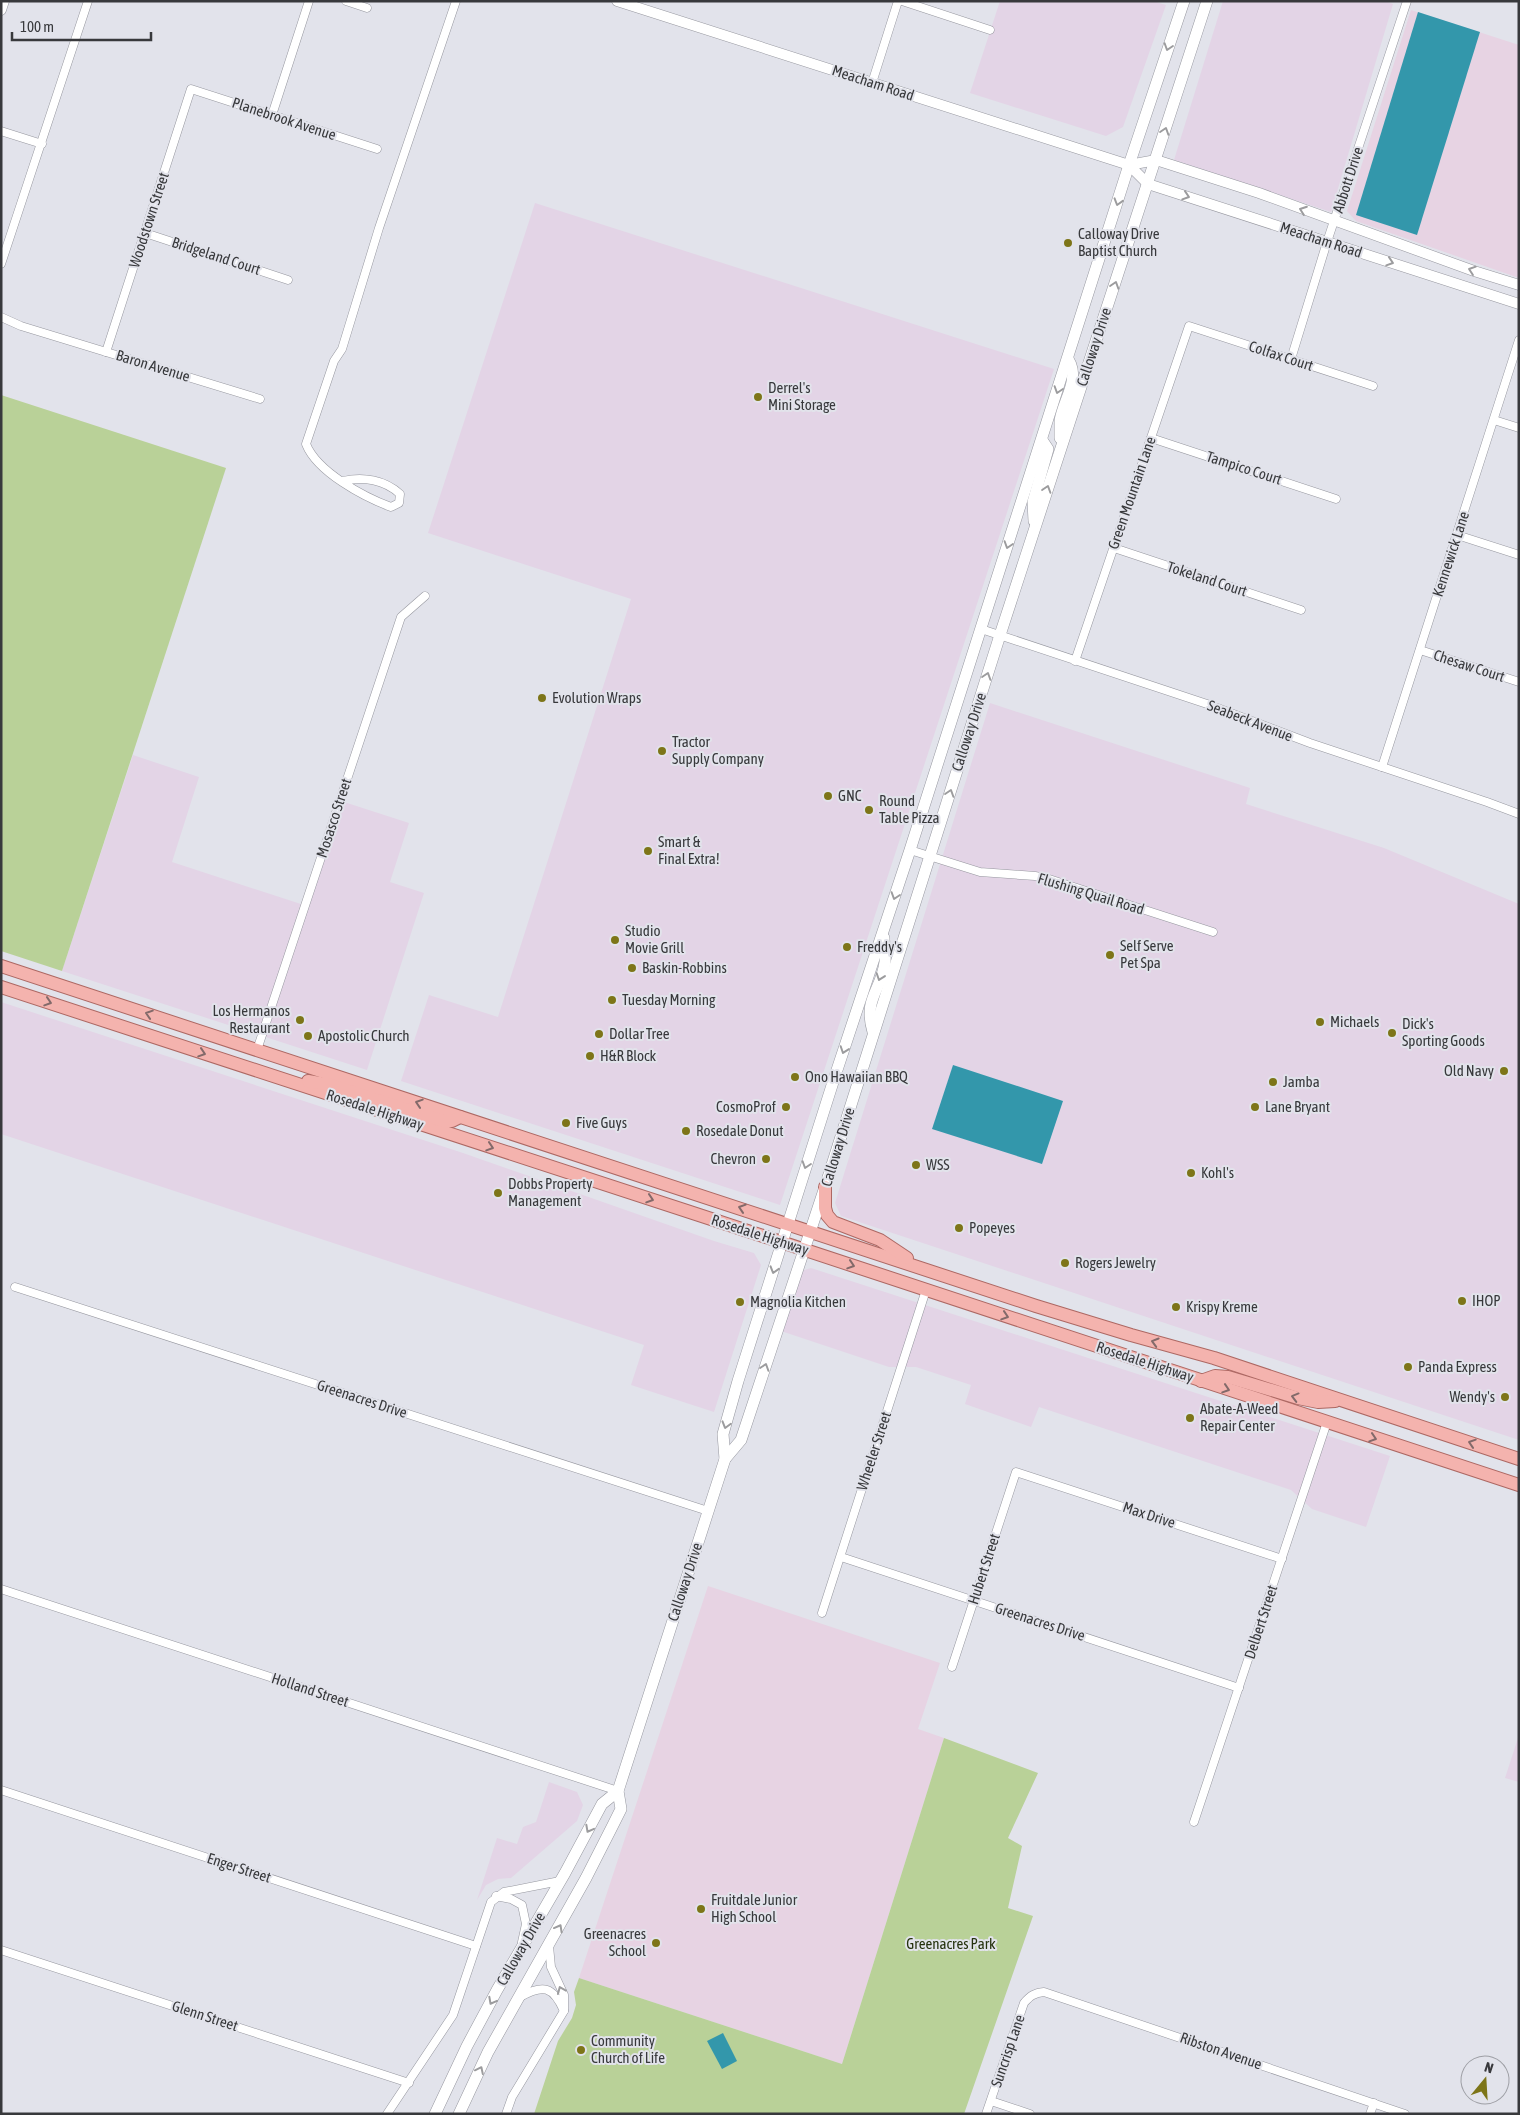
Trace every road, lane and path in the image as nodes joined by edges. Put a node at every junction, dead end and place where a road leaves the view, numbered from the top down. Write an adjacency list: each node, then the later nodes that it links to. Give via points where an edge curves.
1 (4, 1): 13 (street)
2 (88, 1): 19 (street)
3 (309, 1): 17 (street)
4 (346, 1): 12 (street)
5 (456, 1): 44 (street, via 342,348 334,361 306,444 310,454 324,468)
6 (618, 1): 15 (street, Meacham Road)
7 (898, 1): 15 (street)
8 (902, 1): 14 (street)
9 (1184, 1): 22 (main road, Calloway Drive, one-way to 22)
10 (1207, 1): 21 (main road, Calloway Drive, one-way to 10)
11 (1407, 1): 24 (street, Abbott Drive)
12 (367, 8)
13 (1, 10)
14 (990, 30)
15 (872, 83): 22 (street, Meacham Road)
16 (191, 89): 17 (street, Planebrook Avenue); 25 (street, Woodstown Street)
17 (272, 115): 20 (street, Planebrook Avenue)
18 (1, 131): 19 (street)
19 (42, 144): 27 (street)
20 (377, 149)
21 (1156, 160): 22 (street, Meacham Road); 23 (main road, Calloway Drive); 24 (street, Meacham Road, one-way to 21)
22 (1129, 165): 23 (street, Meacham Road); 35 (main road, Calloway Drive, one-way to 35)
23 (1148, 184): 26 (street, Meacham Road, one-way to 26); 43 (main road, Calloway Drive, one-way to 23)
24 (1334, 221): 26 (street, Abbott Drive); 29 (street, Meacham Road, one-way to 24)
25 (145, 233): 28 (street, Bridgeland Court); 34 (street, Woodstown Street)
26 (1327, 242): 30 (street, Meacham Road, one-way to 30); 36 (street, Abbott Drive)
27 (1, 264)
28 (288, 280)
29 (1519, 285)
30 (1519, 304)
31 (1, 317): 34 (street, Baron Avenue)
32 (1189, 326): 36 (street, Colfax Court); 41 (street, Green Mountain Lane)
33 (1519, 340): 39 (street, Kennewick Lane)
34 (106, 352): 38 (street, Baron Avenue)
35 (1068, 359): 42 (main road, Calloway Drive, one-way to 42); 43 (main road, via 1074,368 1060,421)
36 (1291, 359): 37 (street, Colfax Court)
37 (1373, 386)
38 (260, 399)
39 (1494, 420): 40 (street); 47 (street, Kennewick Lane)
40 (1519, 428)
41 (1151, 438): 45 (street, Tampico Court); 48 (street, Green Mountain Lane)
42 (1042, 440): 46 (main road, via 1048,449 1033,502); 52 (main road, Calloway Drive, one-way to 52)
43 (1060, 450): 46 (main road, Calloway Drive, one-way to 43)
44 (343, 481): 44 (street, via 376,502 391,507 399,503 400,494 394,489 371,480 356,478)
45 (1336, 499)
46 (1034, 530): 53 (main road, Calloway Drive)
47 (1457, 535): 49 (street); 54 (street, Kennewick Lane)
48 (1114, 548): 51 (street, Tokeland Court); 55 (street, Green Mountain Lane)
49 (1519, 555)
50 (425, 596): 68 (street, Mosasco Street, via 401,617)
51 (1300, 610)
52 (981, 629): 53 (street, Seabeck Avenue); 59 (main road, Calloway Drive)
53 (1000, 636): 55 (street, Seabeck Avenue); 60 (main road, Calloway Drive, one-way to 53)
54 (1420, 650): 56 (street, Chesaw Court); 57 (street, Kennewick Lane)
55 (1075, 661): 57 (street, Seabeck Avenue)
56 (1519, 682)
57 (1382, 767): 58 (street, Seabeck Avenue)
58 (1519, 814)
59 (910, 850): 60 (street, Flushing Quail Road); 61 (main road, Calloway Drive, one-way to 61)
60 (929, 856): 62 (street, Flushing Quail Road, via 980,872 1050,879); 67 (main road, Calloway Drive)
61 (884, 929): 67 (main road, one-way to 67, via 884,963 869,1008); 74 (main road, Calloway Drive, one-way to 74)
62 (1213, 932)
63 (1, 966): 66 (main road, Rosedale Highway)
64 (1, 975): 66 (main road, via 51,991)
65 (1, 987): 69 (main road, Rosedale Highway, one-way to 69)
66 (89, 995): 68 (main road, Rosedale Highway, one-way to 66)
67 (873, 1032): 73 (main road, Calloway Drive)
68 (257, 1050): 70 (main road, Rosedale Highway, one-way to 68)
69 (266, 1074): 70 (main road, via 331,1085 443,1121); 71 (main road, Rosedale Highway)
70 (460, 1117): 72 (main road, Rosedale Highway)
71 (457, 1136): 72 (main road, via 470,1129 525,1146); 76 (main road, Rosedale Highway, one-way to 76)
72 (555, 1148): 74 (main road, Rosedale Highway, one-way to 72)
73 (825, 1187): 75 (main road, Calloway Drive); 78 (main road, via 825,1208 833,1222 880,1240)
74 (788, 1223): 75 (main road, Rosedale Highway); 76 (main road, Calloway Drive)
75 (811, 1231): 77 (main road, Calloway Drive); 78 (main road, Rosedale Highway)
76 (782, 1242): 77 (main road, Rosedale Highway); 84 (main road, Calloway Drive, one-way to 84, via 723,1434)
77 (804, 1250): 80 (main road, Rosedale Highway, one-way to 80); 84 (main road, Calloway Drive, one-way to 77, via 741,1440)
78 (932, 1270): 82 (main road, Rosedale Highway, one-way to 78, via 1214,1358 1036,1306)
79 (15, 1287): 88 (street, Greenacres Drive)
80 (926, 1290): 81 (main road, Rosedale Highway, one-way to 81); 89 (street, Wheeler Street)
81 (1201, 1381): 82 (main road, one-way to 81, via 1318,1402 1298,1398 1228,1377 1215,1376); 83 (main road, Rosedale Highway, one-way to 83)
82 (1343, 1401): 85 (main road, Rosedale Highway, one-way to 82)
83 (1327, 1422): 87 (main road, Rosedale Highway, one-way to 87); 90 (street, Delbert Street)
84 (725, 1459): 88 (main road, Calloway Drive)
85 (1519, 1459)
86 (1016, 1472): 90 (street, Max Drive); 92 (street, Hubert Street)
87 (1519, 1486)
88 (708, 1511): 97 (main road, Calloway Drive)
89 (841, 1557): 92 (street, Greenacres Drive); 93 (street, Wheeler Street)
90 (1282, 1559): 95 (street, Delbert Street)
91 (1, 1589): 97 (street, Holland Street)
92 (973, 1600): 94 (street, Hubert Street); 95 (street, Greenacres Drive)
93 (822, 1613)
94 (952, 1667)
95 (1239, 1688): 98 (street, Delbert Street)
96 (1, 1790): 101 (street, Enger Street)
97 (618, 1791): 99 (main road, Calloway Drive, one-way to 99, via 602,1804); 102 (main road, Calloway Drive, one-way to 97, via 621,1809)
98 (1194, 1822)
99 (560, 1881): 100 (street); 104 (main road, Calloway Drive)
100 (496, 1896): 101 (street, via 488,1907); 104 (street, via 522,1905 526,1924)
101 (476, 1946): 108 (street, via 453,2015)
102 (549, 1946): 106 (main road, Calloway Drive); 107 (street, one-way to 102, via 564,1995 551,1967)
103 (1, 1950): 108 (street, Glenn Street)
104 (520, 1950): 112 (main road, Calloway Drive, one-way to 112)
105 (1036, 1993): 109 (street, Suncrisp Lane, via 1024,2003); 110 (street, Ribston Avenue, via 1052,1994)
106 (516, 2000): 107 (street, via 534,1989 547,1990 558,1998); 113 (main road, Calloway Drive, one-way to 106)
107 (564, 2011): 114 (street, via 512,2097)
108 (408, 2083): 111 (street)
109 (991, 2101): 115 (street, Suncrisp Lane); 116 (street)
110 (1374, 2103): 117 (street); 118 (street, Ribston Avenue)
111 (387, 2114)
112 (435, 2114)
113 (459, 2114)
114 (506, 2114)
115 (986, 2114)
116 (1030, 2114)
117 (1370, 2114)
118 (1405, 2114)

